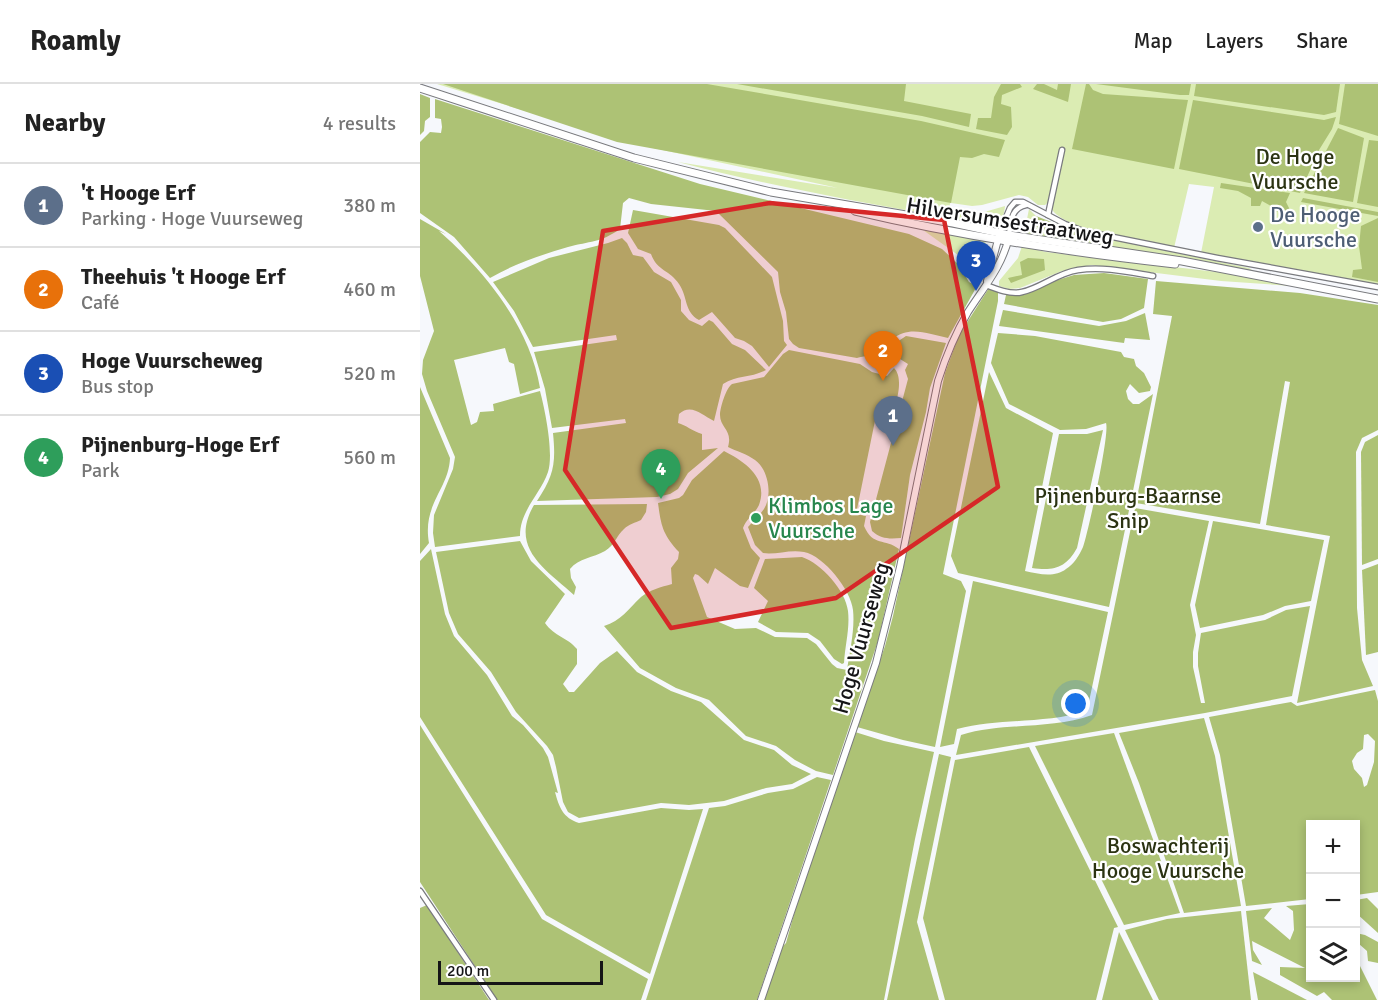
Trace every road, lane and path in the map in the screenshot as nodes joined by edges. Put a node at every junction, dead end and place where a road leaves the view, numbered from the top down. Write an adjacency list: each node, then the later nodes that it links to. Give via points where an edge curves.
1 (420, 88): 5 (main road, Hilversumsestraatweg, via 634,158 911,224)
2 (1062, 150): 4 (street)
3 (1029, 205): 4 (street, Hilversumsestraatweg); 5 (street, Hilversumsestraatweg, via 1019,201 1012,205); 6 (street, Hilversumsestraatweg, via 1014,210)
4 (1048, 215): 9 (street, Hilversumsestraatweg, via 1083,231)
5 (999, 237): 6 (main road, Hilversumsestraatweg); 8 (street, Hoge Vuurseweg)
6 (1009, 239): 8 (street, Hoge Vuurseweg); 10 (main road, Hilversumsestraatweg, via 1058,250 1234,271)
7 (1153, 276): 8 (street, Hilversumsestraatweg, via 1080,269 1022,292)
8 (986, 285): 13 (street, Hoge Vuurseweg, via 945,358 876,663)
9 (1378, 287)
10 (1378, 298)
11 (420, 891): 12 (street)
12 (494, 1000)
13 (761, 1000)

